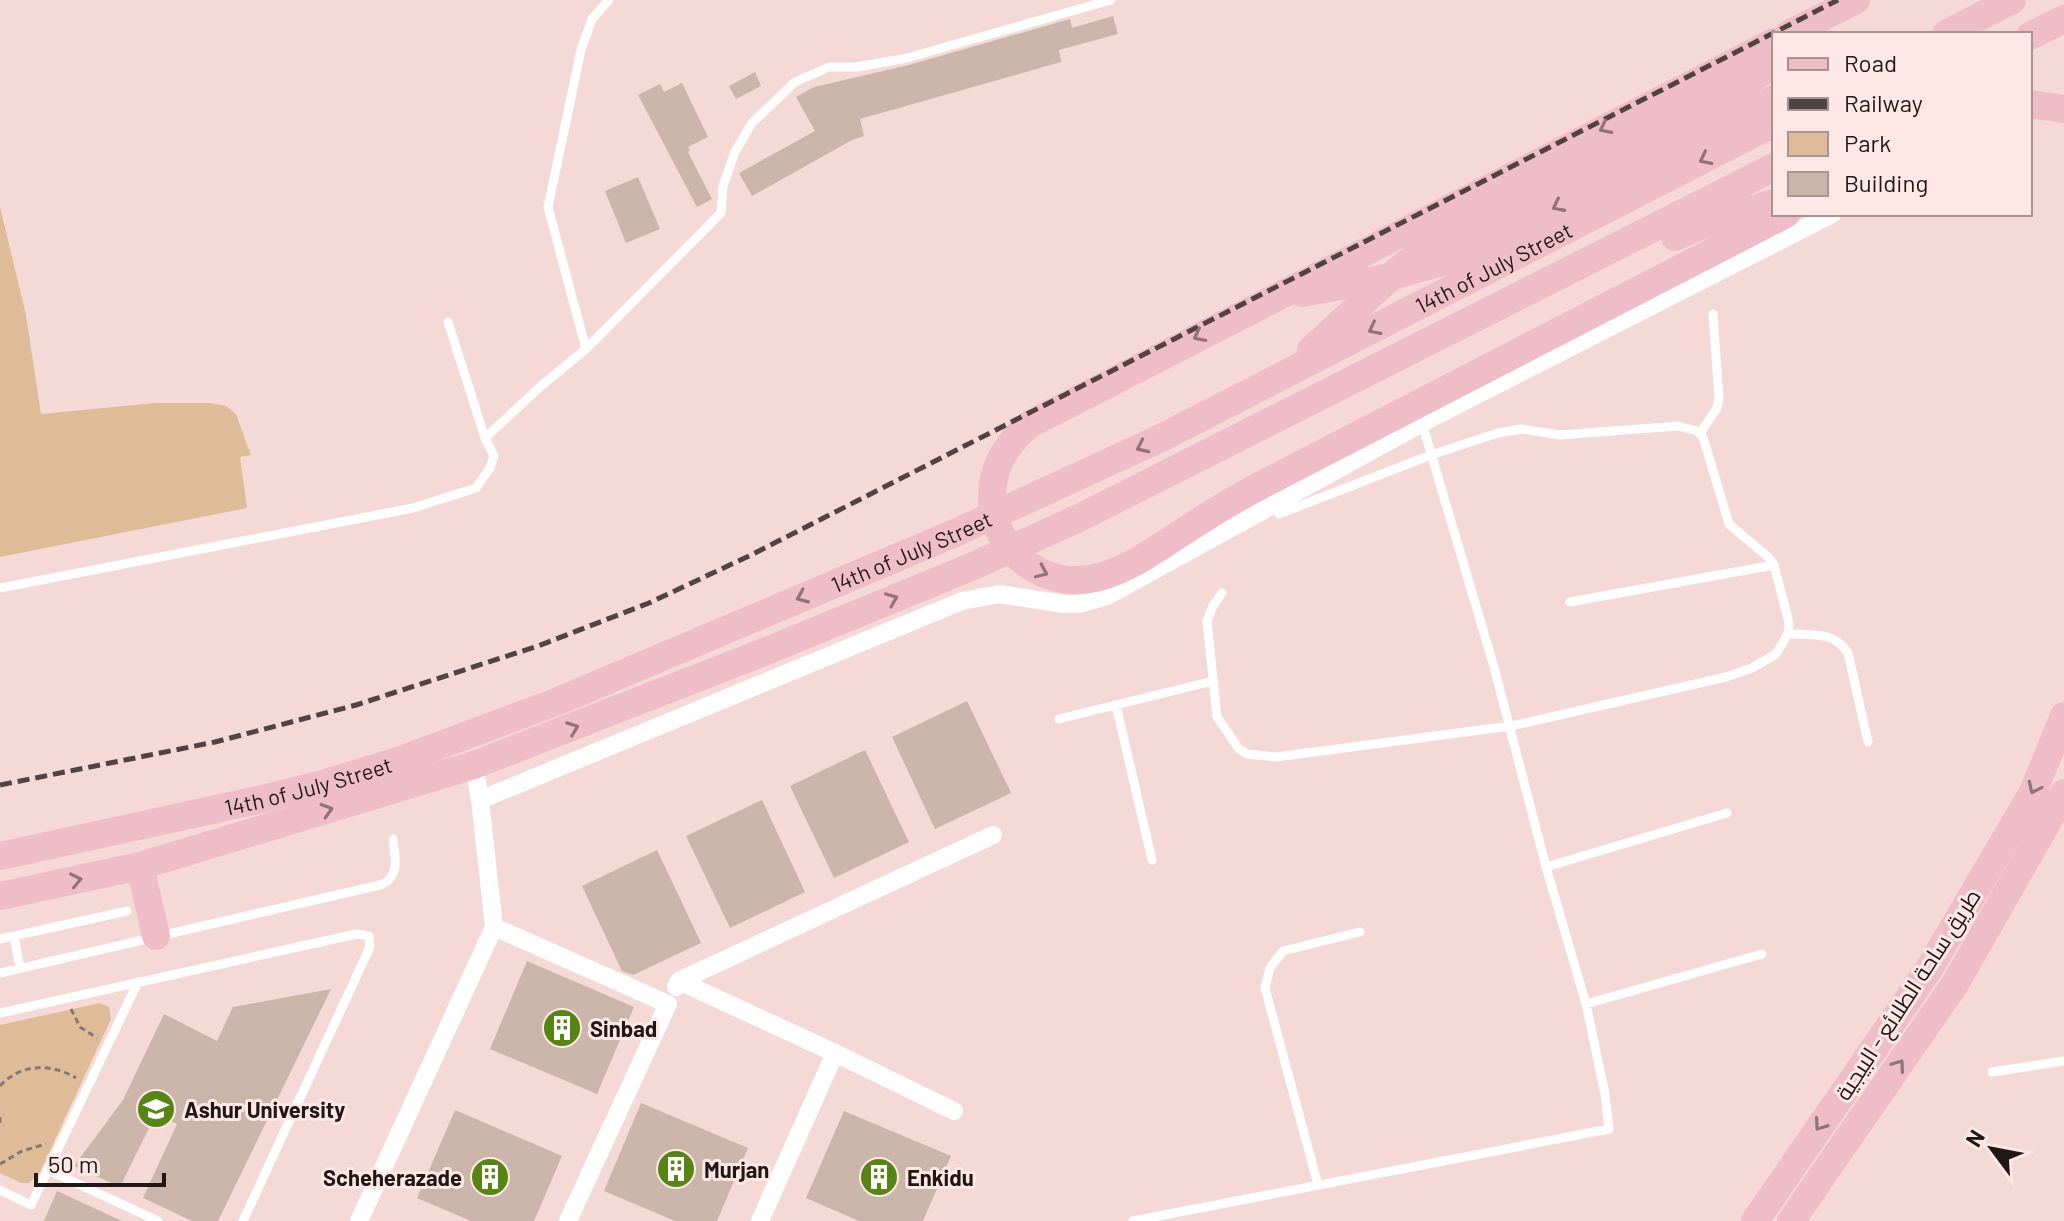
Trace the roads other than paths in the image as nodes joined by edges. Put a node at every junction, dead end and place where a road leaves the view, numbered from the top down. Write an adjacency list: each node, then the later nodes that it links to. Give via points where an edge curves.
1 (609, 0): 23 (lane, via 592,19 581,50 548,207)
2 (1111, 0): 23 (lane, via 907,58 829,67 795,82 752,123 735,152 723,186 721,213)
3 (2012, 0): 8 (main road)
4 (1854, 1): 6 (main road); 7 (main road)
5 (2064, 19): 9 (main road)
6 (1793, 32)
7 (1812, 32)
8 (1950, 32)
9 (2032, 35)
10 (1772, 43): 21 (main road, one-way to 21)
11 (1772, 65): 24 (main road, via 1429,247 1297,362)
12 (2032, 104): 13 (main road)
13 (2064, 109)
14 (1767, 110): 21 (main road, one-way to 21, via 1446,261 1280,298); 24 (main road, 14th of July Street, one-way to 24)
15 (1772, 168): 29 (main road, 14th of July Street)
16 (1772, 190): 31 (main road, via 1718,231 1270,463)
17 (1772, 204): 29 (main road, via 1688,230 1265,444)
18 (1782, 216): 31 (main road, via 1259,486)
19 (1828, 216): 25 (street)
20 (1713, 314): 26 (lane, via 1719,399)
21 (1237, 317): 31 (main road, one-way to 31, via 1038,419 1017,434 998,462 992,496 999,529 1018,557 1046,575 1096,579)
22 (448, 322): 27 (lane)
23 (586, 349): 27 (lane)
24 (1257, 390): 49 (main road, 14th of July Street, one-way to 49, via 955,533 444,744 271,797)
25 (1422, 423): 28 (lane); 45 (street, via 1107,596 1079,604 999,594 962,601)
26 (1700, 433): 28 (lane, via 1678,426 1560,435 1521,429); 32 (lane, via 1729,524)
27 (485, 438): 33 (lane, via 494,456 476,488 413,508)
28 (1431, 455): 30 (lane); 41 (lane)
29 (1121, 498): 43 (main road, 14th of July Street, one-way to 29, via 956,573)
30 (1279, 514)
31 (1161, 547)
32 (1774, 565): 35 (lane); 36 (lane)
33 (0, 588)
34 (1222, 593): 37 (lane, via 1207,621)
35 (1570, 602)
36 (1788, 634): 41 (lane, via 1766,662 1726,677); 42 (lane, via 1830,636 1842,643)
37 (1213, 681): 38 (lane); 41 (lane, via 1217,717 1239,749 1257,756)
38 (1116, 705): 40 (lane); 50 (lane)
39 (2064, 716): 81 (main road, طريق ساحة الطلائع - البيجية, one-way to 81, via 2033,792 1929,969)
40 (1059, 719)
41 (1511, 726): 52 (lane)
42 (1868, 742)
43 (474, 765): 45 (street); 51 (main road, 14th of July Street, one-way to 43)
44 (2064, 793): 82 (main road, طريق ساحة الطلائع - البيجية, one-way to 44, via 1955,984)
45 (480, 800): 55 (street)
46 (1727, 813): 52 (lane)
47 (993, 835): 63 (street)
48 (393, 839): 58 (lane, via 396,868 388,882)
49 (0, 856)
50 (1152, 860)
51 (140, 866): 53 (main road, 14th of July Street, one-way to 51); 58 (main road)
52 (1546, 867): 66 (lane)
53 (0, 896)
54 (127, 911): 57 (lane)
55 (494, 927): 65 (street); 77 (street)
56 (1360, 932): 73 (lane, via 1283,951 1270,968 1265,988)
57 (14, 936): 59 (lane); 61 (lane)
58 (156, 936): 61 (lane)
59 (0, 939)
60 (1762, 954): 66 (lane)
61 (20, 968): 62 (lane)
62 (0, 973)
63 (679, 981): 65 (street); 68 (street)
64 (138, 982): 67 (lane); 72 (lane); 76 (lane, via 357,934 371,940)
65 (668, 1004): 78 (street)
66 (1586, 1004): 73 (lane, via 1609,1129)
67 (0, 1013)
68 (835, 1053): 71 (street); 79 (street)
69 (2064, 1061): 70 (lane)
70 (1992, 1072)
71 (954, 1111)
72 (48, 1170): 74 (lane, via 31,1205); 75 (lane)
73 (1318, 1185): 80 (lane)
74 (0, 1190)
75 (158, 1221)
76 (243, 1221)
77 (359, 1221)
78 (568, 1221)
79 (760, 1221)
80 (1133, 1221)
81 (1755, 1221)
82 (1791, 1221)

